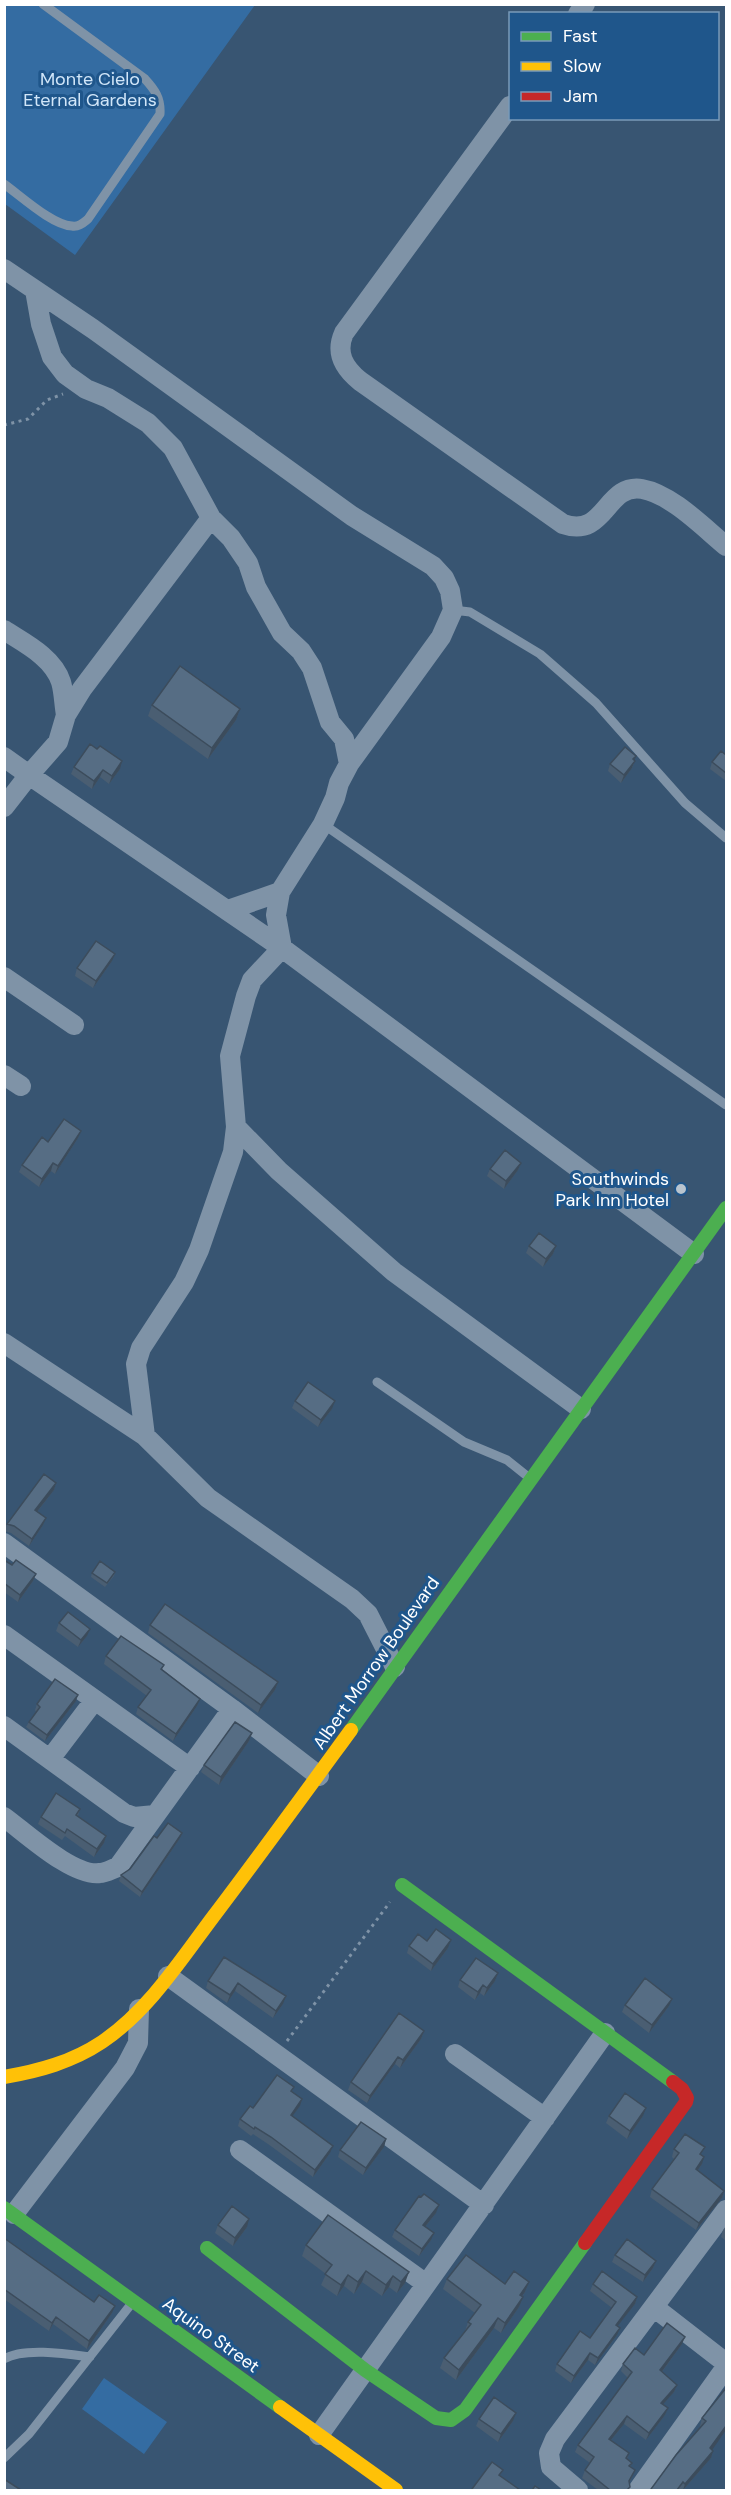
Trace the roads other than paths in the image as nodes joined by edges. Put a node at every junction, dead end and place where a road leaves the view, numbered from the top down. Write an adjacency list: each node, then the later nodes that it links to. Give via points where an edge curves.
1 (43, 4): 3 (lane, via 146,79 161,102 160,114 81,225 60,223)
2 (509, 107): 7 (street, via 344,333 340,351 344,366 564,524 586,526 619,494 639,489 670,501)
3 (4, 184)
4 (4, 269): 5 (street)
5 (35, 290): 6 (street, via 52,357 66,374 148,423 173,448); 8 (street, via 361,522 433,566 450,591)
6 (211, 518): 10 (street); 12 (street, via 242,552 259,594 282,633 312,668 330,722 345,739)
7 (726, 546)
8 (453, 609): 12 (street, via 441,637); 16 (lane, via 470,612 540,654 596,703 685,802)
9 (4, 630): 10 (street, via 53,667 61,681)
10 (66, 715): 13 (street, via 58,742)
11 (4, 757): 13 (street)
12 (349, 764): 15 (street)
13 (29, 775): 14 (street); 18 (street)
14 (4, 807)
15 (323, 824): 17 (street); 24 (lane)
16 (726, 838)
17 (280, 892): 18 (street); 19 (street, via 276,915)
18 (228, 910): 19 (street)
19 (282, 948): 25 (street, via 252,980 230,1056); 27 (street)
20 (4, 977): 21 (street)
21 (74, 1025)
22 (4, 1075): 23 (street)
23 (21, 1086)
24 (726, 1106)
25 (236, 1127): 30 (street, via 279,1171 394,1272); 31 (street, via 233,1152 199,1250 184,1282 141,1348 136,1364)
26 (726, 1208): 27 (main road, Albert Morrow Boulevard)
27 (694, 1254): 30 (main road, Albert Morrow Boulevard)
28 (4, 1343): 31 (street)
29 (377, 1382): 32 (lane, via 464,1442 507,1460)
30 (581, 1409): 32 (main road, Albert Morrow Boulevard)
31 (145, 1436): 35 (street, via 208,1498 352,1599 368,1614)
32 (531, 1478): 35 (main road, Albert Morrow Boulevard)
33 (4, 1543): 37 (street)
34 (4, 1635): 36 (street)
35 (395, 1667): 41 (main road, Albert Morrow Boulevard)
36 (94, 1701): 39 (street); 40 (street)
37 (232, 1709): 40 (street); 41 (street)
38 (4, 1726): 39 (street)
39 (50, 1759): 42 (street, via 124,1813 134,1817)
40 (190, 1768): 42 (street)
41 (319, 1776): 45 (main road, Albert Morrow Boulevard)
42 (155, 1815): 43 (street, via 118,1867 100,1874 67,1863)
43 (4, 1817)
44 (402, 1885): 47 (main road)
45 (168, 1976): 46 (main road, Albert Morrow Boulevard); 52 (street)
46 (139, 2009): 49 (main road, Albert Morrow Boulevard, via 113,2033 66,2061 37,2072); 54 (street, via 138,2043 125,2068)
47 (605, 2033): 50 (street); 63 (main road, via 682,2089 687,2098 676,2116 459,2416 436,2418)
48 (454, 2054): 50 (street)
49 (4, 2077)
50 (546, 2118): 52 (street)
51 (240, 2150): 56 (street)
52 (484, 2205): 56 (street)
53 (726, 2210): 58 (street)
54 (7, 2211): 57 (main road, Aquino Street)
55 (207, 2248): 63 (main road)
56 (425, 2283): 63 (street)
57 (133, 2301): 59 (lane); 64 (main road, Aquino Street)
58 (655, 2308): 61 (street); 67 (street, via 555,2439 549,2453 551,2467)
59 (90, 2357): 60 (lane, via 29,2352); 65 (lane, via 29,2434)
60 (4, 2359)
61 (726, 2363)
62 (726, 2367): 68 (street)
63 (365, 2370): 64 (street)
64 (319, 2435): 66 (main road, Aquino Street)
65 (4, 2458)
66 (396, 2490)
67 (578, 2490)
68 (638, 2490)

